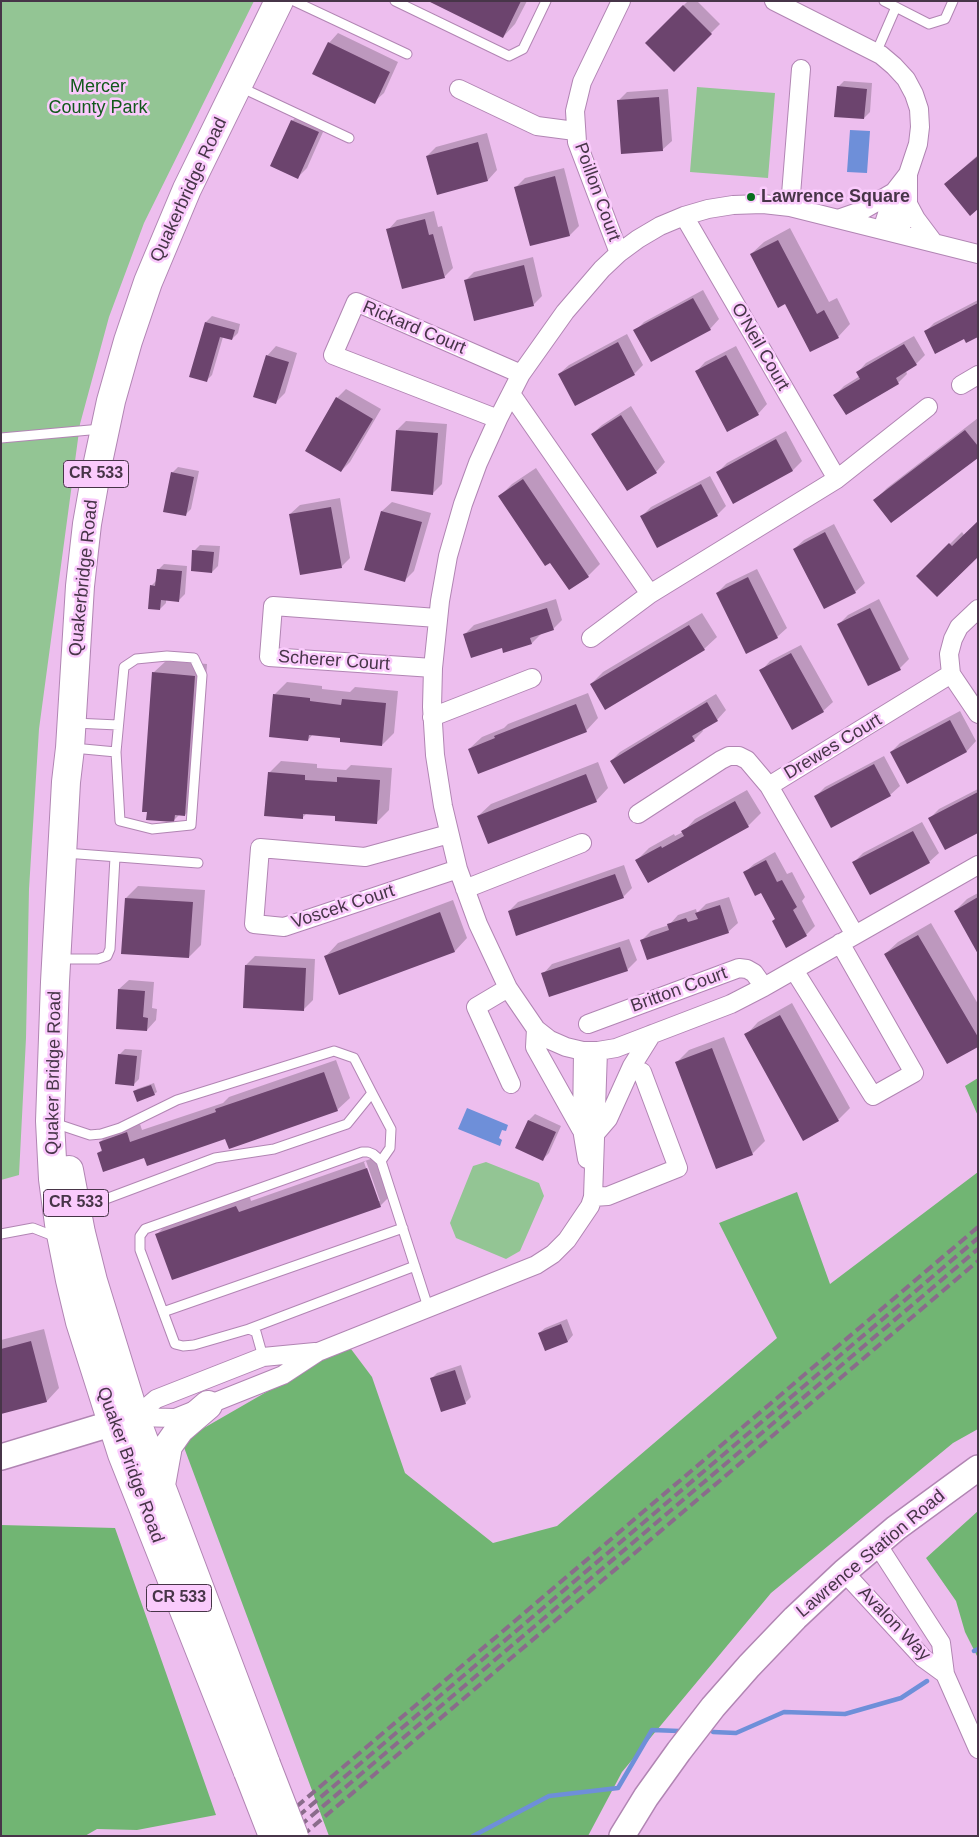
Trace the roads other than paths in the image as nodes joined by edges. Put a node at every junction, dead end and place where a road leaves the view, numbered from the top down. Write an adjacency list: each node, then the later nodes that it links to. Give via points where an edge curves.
1 (279, 1): 13 (main road, Quakerbridge Road / CR 533)
2 (294, 1): 11 (lane)
3 (395, 1): 4 (lane, via 509,56 523,49)
4 (546, 1)
5 (620, 1): 15 (street, Poillon Court, via 578,93)
6 (774, 1): 10 (street)
7 (884, 1): 9 (lane)
8 (953, 1): 9 (lane, via 945,19 929,24)
9 (896, 7): 10 (lane)
10 (876, 53): 17 (street, via 906,79 919,110 918,144)
11 (407, 54)
12 (801, 69): 20 (street)
13 (238, 86): 16 (lane); 33 (main road, Quakerbridge Road / CR 533, via 187,189 148,282 128,341)
14 (460, 89): 15 (street, Poillon Court, via 537,126)
15 (575, 131): 25 (street, Poillon Court)
16 (349, 138)
17 (908, 174): 18 (street); 19 (street)
18 (894, 192): 22 (street, via 861,211); 23 (street)
19 (908, 204): 23 (street); 24 (street)
20 (790, 207): 21 (street, via 734,205); 22 (street)
21 (684, 216): 25 (street, via 660,226); 35 (street, O'Neil Court)
22 (838, 219): 23 (street)
23 (891, 232): 24 (street)
24 (934, 243): 26 (street)
25 (619, 253): 27 (street, via 565,312)
26 (978, 254)
27 (521, 374): 30 (street); 32 (street, Rickard Court, via 356,302 333,355)
28 (978, 375): 29 (street)
29 (962, 385)
30 (511, 394): 32 (street); 36 (street)
31 (928, 407): 35 (street)
32 (498, 419): 38 (street, via 463,504 448,556)
33 (105, 429): 34 (lane); 46 (main road, Quakerbridge Road / CR 533, via 87,524 81,577)
34 (1, 438)
35 (837, 479): 36 (street)
36 (650, 594): 39 (street)
37 (978, 609): 41 (street, via 959,627 952,639 949,654)
38 (437, 618): 40 (street); 40 (street, Scherer Court, via 273,606 269,657)
39 (591, 638)
40 (433, 668): 44 (street)
41 (952, 674): 43 (street); 48 (street, Drewes Court)
42 (532, 678): 44 (street)
43 (978, 714)
44 (432, 717): 50 (street)
45 (118, 725): 46 (lane); 47 (lane); 47 (lane, via 124,667 136,659 194,658 202,674 191,825 152,829 120,821)
46 (71, 735): 47 (lane); 52 (main road, Quakerbridge Road / CR 533)
47 (116, 752)
48 (769, 786): 49 (street, via 747,760 729,756); 58 (street, Drewes Court)
49 (638, 814)
50 (448, 834): 56 (street); 56 (street, Voscek Court, via 365,857 260,848 254,924 284,927)
51 (582, 843): 57 (street)
52 (63, 853): 53 (lane); 60 (main road, Quakerbridge Road / CR 533)
53 (115, 857): 54 (lane); 60 (lane, via 107,956)
54 (198, 863)
55 (978, 864): 58 (street)
56 (458, 868): 57 (street)
57 (465, 889): 62 (street)
58 (848, 939): 59 (street); 59 (street, Drewes Court, via 914,1073 873,1096)
59 (794, 970): 61 (street)
60 (56, 971): 70 (main road, Quaker Bridge Road / CR 533, via 56,1056); 77 (main road, Quaker Bridge Road / CR 533, via 50,1121 53,1179)
61 (764, 987): 63 (street, Britton Court, via 754,973 738,968); 65 (street, via 731,1004)
62 (508, 988): 64 (street); 68 (street, via 476,1007)
63 (588, 1024)
64 (536, 1029): 66 (street, via 566,1047); 71 (street, via 535,1047)
65 (652, 1034): 66 (street, via 616,1048); 71 (street, via 632,1066 608,1119)
66 (591, 1051): 71 (street)
67 (642, 1072): 73 (street, via 678,1168 608,1196)
68 (511, 1084)
69 (372, 1093): 70 (lane, via 354,1058 334,1051 177,1100 102,1134); 72 (lane, via 391,1129 390,1148); 74 (lane, via 347,1124 274,1149 216,1158)
70 (63, 1126): 74 (main road, Quaker Bridge Road / CR 533)
71 (589, 1132): 73 (street)
72 (381, 1161): 75 (lane); 80 (lane, via 374,1154 362,1152 145,1229 140,1236 140,1250)
73 (593, 1197): 79 (street, via 567,1240 553,1254 536,1265)
74 (77, 1210): 85 (main road, Quaker Bridge Road / CR 533)
75 (403, 1228): 78 (lane); 80 (lane)
76 (1, 1234): 77 (lane, via 33,1228)
77 (62, 1239): 85 (main road, Quaker Bridge Road / CR 533, via 80,1322)
78 (415, 1266): 79 (lane); 81 (lane)
79 (428, 1307): 82 (street)
80 (163, 1312): 81 (lane, via 177,1345)
81 (252, 1331): 83 (lane)
82 (318, 1352): 83 (street); 84 (street, via 283,1375)
83 (263, 1357): 85 (street, via 156,1399)
84 (208, 1405): 85 (street, via 176,1418); 88 (main road, via 180,1429 168,1446)
85 (124, 1420): 86 (main road); 88 (main road, Quaker Bridge Road / CR 533); 93 (main road, Quaker Bridge Road / CR 533, via 122,1454)
86 (1, 1458)
87 (978, 1468): 89 (main road, Lawrence Station Road)
88 (161, 1486): 93 (main road, Quaker Bridge Road / CR 533)
89 (877, 1544): 90 (main road, Lawrence Station Road); 91 (street, Avalon Way, via 941,1643)
90 (844, 1572): 91 (street, Avalon Way, via 923,1658); 96 (main road, Lawrence Station Road, via 795,1618 713,1707 662,1774)
91 (945, 1674): 92 (street, Avalon Way)
92 (978, 1749)
93 (257, 1768): 94 (main road, Quaker Bridge Road / CR 533, bridge); 95 (main road, Quaker Bridge Road / CR 533, bridge)
94 (273, 1836)
95 (294, 1836)
96 (622, 1836)

